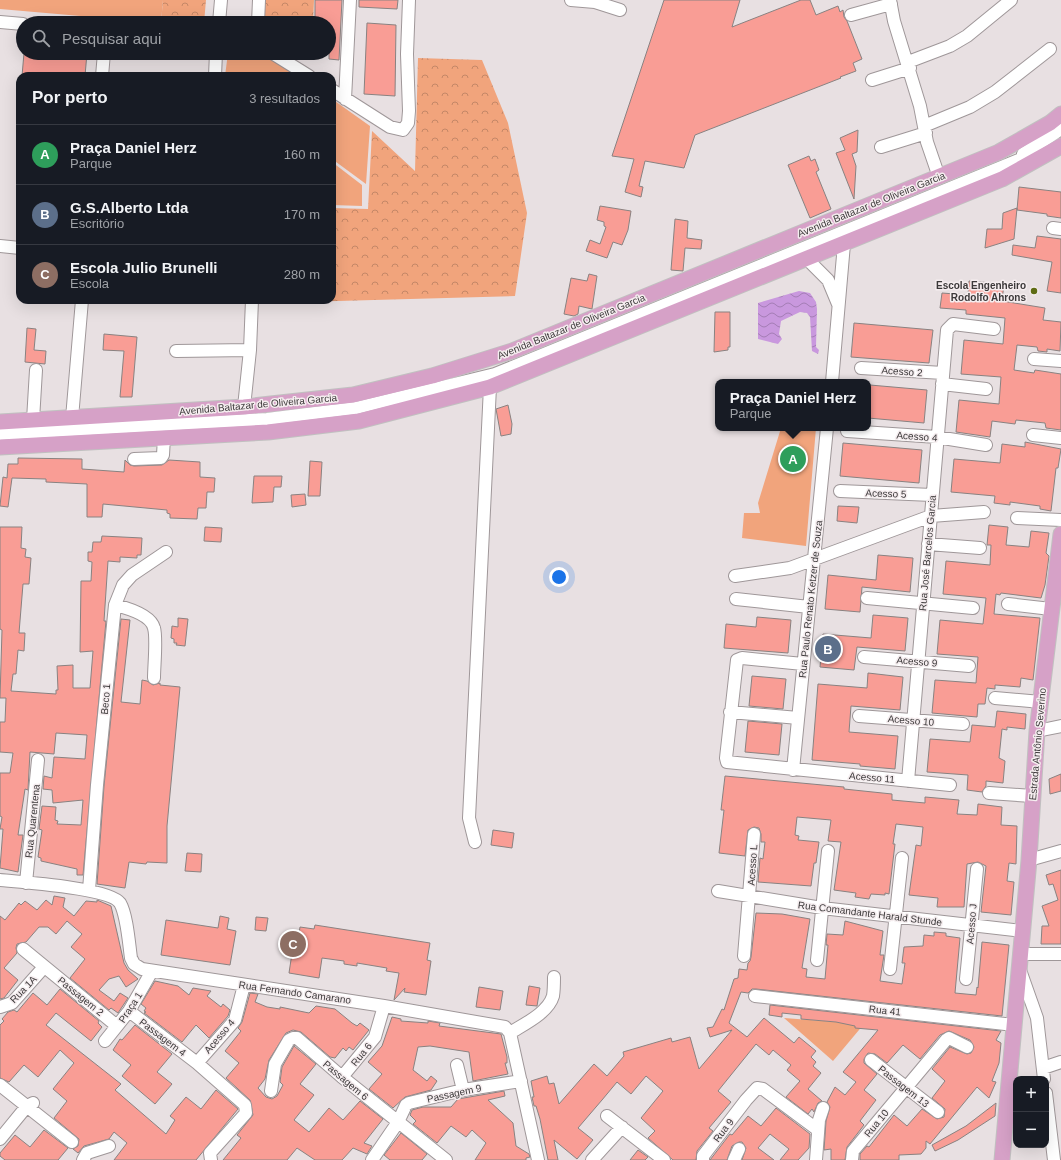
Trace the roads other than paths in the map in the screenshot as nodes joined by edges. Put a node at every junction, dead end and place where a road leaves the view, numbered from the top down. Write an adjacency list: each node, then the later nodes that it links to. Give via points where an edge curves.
1 (221, 0): 10 (street)
2 (259, 0): 11 (street)
3 (350, 0): 24 (street)
4 (409, 0): 24 (street, via 409,111 406,127 403,130 390,127)
5 (571, 0): 8 (street, via 595,2)
6 (1012, 0): 18 (street, via 950,46)
7 (891, 2): 9 (street); 18 (street, via 894,21)
8 (620, 10)
9 (852, 15)
10 (220, 16)
11 (258, 16)
12 (0, 22): 13 (street)
13 (16, 23)
14 (1050, 49): 26 (street, via 995,92)
15 (103, 60): 19 (street)
16 (216, 60): 20 (street)
17 (283, 60): 21 (street)
18 (909, 65): 22 (street); 26 (street)
19 (102, 72)
20 (215, 72)
21 (303, 72)
22 (872, 80)
23 (336, 93): 24 (street)
24 (345, 99)
25 (1057, 122): 30 (street); 31 (main road, Avenida Baltazar de Oliveira Garcia, via 999,152)
26 (925, 130): 29 (street); 31 (street)
27 (1061, 142): 30 (street)
28 (1061, 146): 32 (main road, via 1002,179)
29 (880, 147)
30 (998, 170): 36 (street)
31 (939, 177): 34 (main road, Avenida Baltazar de Oliveira Garcia)
32 (844, 244): 36 (main road); 39 (street)
33 (0, 246): 35 (street)
34 (769, 246): 36 (street); 51 (main road, Avenida Baltazar de Oliveira Garcia, via 512,351 432,376)
35 (16, 248)
36 (805, 254): 39 (street, via 828,280); 49 (main road, via 782,269); 54 (street, via 495,374 356,408)
37 (82, 304): 53 (street)
38 (252, 304): 41 (street)
39 (839, 307): 47 (street)
40 (994, 330): 48 (street, Rua José Barcelos Garcia, via 953,324 949,326)
41 (250, 350): 42 (street); 52 (street)
42 (176, 351)
43 (1034, 359): 44 (street)
44 (1061, 361)
45 (861, 368): 48 (street, Acesso 2)
46 (36, 370): 55 (street)
47 (832, 379)
48 (942, 379): 50 (street, Acesso 2); 64 (street, Rua José Barcelos Garcia)
49 (490, 387): 56 (main road); 110 (street, via 469,818)
50 (986, 389)
51 (353, 395): 52 (main road, Avenida Baltazar de Oliveira Garcia); 54 (street)
52 (244, 407): 53 (main road, Avenida Baltazar de Oliveira Garcia)
53 (72, 418): 55 (main road, Avenida Baltazar de Oliveira Garcia)
54 (267, 419): 56 (street); 58 (street)
55 (33, 420): 57 (main road, Avenida Baltazar de Oliveira Garcia)
56 (359, 421): 63 (main road, via 268,432)
57 (0, 423): 58 (street)
58 (56, 431): 61 (street); 67 (street)
59 (827, 431): 79 (street, Rua Paulo Renato Ketzer de Souza)
60 (847, 431): 64 (street, Acesso 4)
61 (0, 434)
62 (1033, 435): 65 (street)
63 (164, 437): 67 (main road); 68 (street, via 161,458)
64 (937, 437): 66 (street, Acesso 4); 70 (street, Rua José Barcelos Garcia)
65 (1061, 438)
66 (986, 445)
67 (0, 446)
68 (134, 459)
69 (840, 492): 70 (street, Acesso 5)
70 (932, 495): 72 (street, Rua José Barcelos Garcia)
71 (984, 512): 72 (street)
72 (931, 516): 76 (street, Rua José Barcelos Garcia); 79 (street)
73 (1017, 518): 74 (street)
74 (1061, 520)
75 (1061, 534): 88 (main road, Estrada Antônio Severino)
76 (928, 544): 77 (street); 83 (street, Rua José Barcelos Garcia)
77 (980, 548)
78 (166, 552): 85 (street, Beco 1, via 123,584)
79 (814, 560): 80 (street, via 790,568); 86 (street, Rua Paulo Renato Ketzer de Souza)
80 (735, 576)
81 (867, 598): 83 (street)
82 (736, 599): 86 (street)
83 (923, 603): 87 (street); 90 (street, Rua José Barcelos Garcia)
84 (1008, 604): 88 (street)
85 (115, 605): 93 (street, via 143,616 155,628); 118 (street, Beco 1, via 98,769)
86 (809, 607): 91 (street, Rua Paulo Renato Ketzer de Souza)
87 (973, 608)
88 (1051, 608): 95 (main road, Estrada Antônio Severino)
89 (864, 657): 90 (street, Acesso 9)
90 (918, 661): 92 (street, Acesso 9); 99 (street, Rua José Barcelos Garcia)
91 (803, 664): 96 (street, via 742,658 737,660); 98 (street, Rua Paulo Renato Ketzer de Souza)
92 (969, 666)
93 (154, 678)
94 (995, 698): 95 (street)
95 (1041, 702): 102 (main road, Estrada Antônio Severino)
96 (730, 712): 98 (street); 104 (street, Acesso 11, via 727,762)
97 (859, 716): 99 (street, Acesso 10)
98 (798, 718): 104 (street, Rua Paulo Renato Ketzer de Souza)
99 (913, 720): 100 (street, Acesso 10); 105 (street, Rua José Barcelos Garcia)
100 (963, 724)
101 (1061, 726): 102 (street)
102 (1038, 731): 108 (main road, Estrada Antônio Severino)
103 (38, 760): 117 (street, Rua Quarentena)
104 (793, 770): 105 (street, Acesso 11)
105 (908, 781): 106 (street, Acesso 11)
106 (950, 784)
107 (989, 793): 108 (street)
108 (1032, 796): 114 (main road, Estrada Antônio Severino)
109 (754, 834): 120 (street, Acesso L)
110 (475, 842)
111 (828, 851): 121 (street)
112 (1061, 851): 114 (street)
113 (902, 858): 122 (street)
114 (1029, 860): 124 (main road, Estrada Antônio Severino)
115 (977, 869): 123 (street, Acesso J)
116 (0, 880): 117 (street, Rua Fernando Camarano)
117 (26, 883): 118 (street, Rua Fernando Camarano)
118 (89, 890): 133 (street, Rua Fernando Camarano, via 118,900 131,958 134,964 142,969)
119 (718, 891): 120 (street, Rua Comandante Harald Stunde)
120 (750, 896): 121 (street, Rua Comandante Harald Stunde); 128 (street, Acesso L)
121 (822, 908): 122 (street, Rua Comandante Harald Stunde); 129 (street)
122 (895, 917): 123 (street, Rua Comandante Harald Stunde); 131 (street)
123 (971, 926): 124 (street, Rua Comandante Harald Stunde); 135 (street, Acesso J)
124 (1022, 931): 126 (main road, Estrada Antônio Severino)
125 (23, 949): 130 (street, Passagem 2)
126 (1021, 954): 127 (street); 132 (main road, Estrada Antônio Severino)
127 (1061, 954)
128 (744, 956)
129 (817, 960)
130 (44, 967): 139 (street, Rua 1A, via 12,1003); 142 (street, Passagem 2)
131 (890, 969)
132 (1020, 969): 141 (main road, Estrada Antônio Severino); 150 (street, via 1038,1018)
133 (152, 971): 136 (street, Rua Fernando Camarano); 140 (street, Praça 1)
134 (554, 977): 143 (street, via 553,996 548,1005)
135 (966, 980)
136 (244, 985): 138 (street, Rua Fernando Camarano); 148 (street, Acesso 4, via 235,1020)
137 (755, 996): 141 (street, Rua 41)
138 (384, 1006): 143 (street, Rua Fernando Camarano, via 497,1024 505,1027); 151 (street, Rua 6, via 375,1037)
139 (0, 1007)
140 (129, 1011): 142 (street, Praça 1); 148 (street, Passagem 4)
141 (1014, 1025): 180 (main road, Estrada Antônio Severino)
142 (117, 1026): 144 (street, Praça 1)
143 (510, 1033): 152 (street)
144 (105, 1041)
145 (967, 1047): 154 (street, Rua 10, via 948,1038)
146 (871, 1060): 154 (street, Passagem 13)
147 (1061, 1062): 150 (street)
148 (197, 1063): 170 (street, Passagem 4, via 246,1108 246,1113 210,1153)
149 (457, 1065): 155 (street)
150 (1044, 1074)
151 (342, 1077): 156 (street, Passagem 6, via 297,1038 293,1038 289,1040 276,1064); 162 (street, Passagem 6)
152 (521, 1081): 155 (street, Passagem 9); 173 (street)
153 (0, 1085): 157 (street)
154 (904, 1087): 159 (street, Passagem 13); 179 (street, Rua 10, via 853,1151)
155 (463, 1090): 162 (street, Passagem 9, via 409,1103)
156 (271, 1091)
157 (30, 1104): 165 (street); 166 (street)
158 (823, 1108): 164 (street)
159 (938, 1112)
160 (1048, 1112): 181 (street)
161 (607, 1116): 163 (street)
162 (398, 1122): 171 (street, Passagem 9); 172 (street, Passagem 6)
163 (622, 1127): 174 (street); 175 (street)
164 (818, 1130): 176 (street, Rua 9, via 763,1089 757,1088 703,1156); 178 (street)
165 (0, 1139)
166 (72, 1142)
167 (109, 1146): 169 (street, via 87,1153)
168 (739, 1149): 177 (street)
169 (83, 1160)
170 (210, 1160)
171 (372, 1160)
172 (446, 1160)
173 (538, 1160)
174 (592, 1160)
175 (664, 1160)
176 (703, 1160)
177 (734, 1160)
178 (816, 1160)
179 (852, 1160)
180 (1002, 1160)
181 (1054, 1160)

